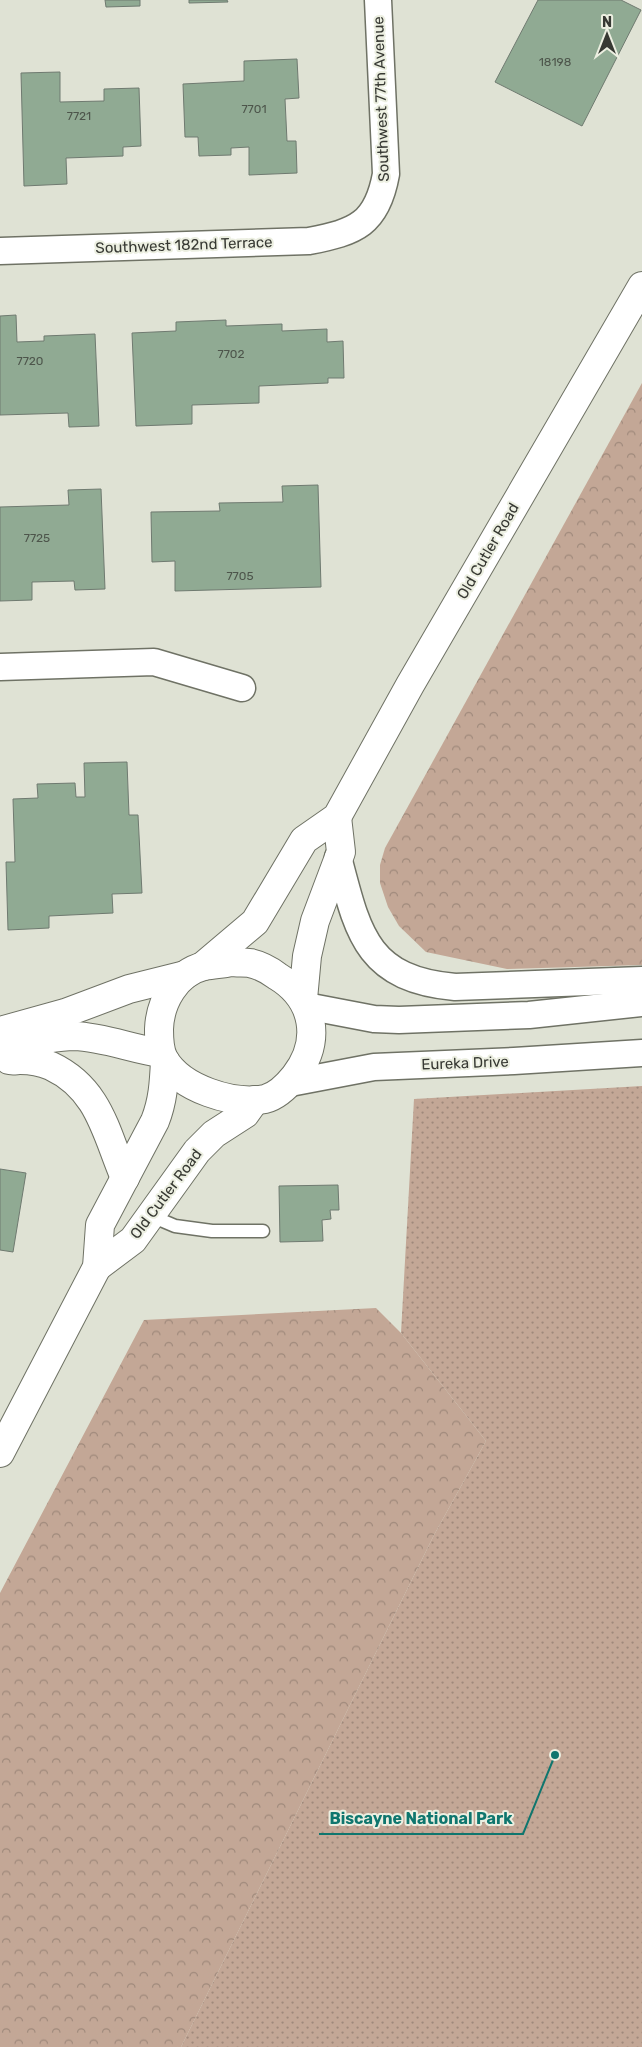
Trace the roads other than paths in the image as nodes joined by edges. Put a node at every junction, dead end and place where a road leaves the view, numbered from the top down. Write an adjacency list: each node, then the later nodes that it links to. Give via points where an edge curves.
1 (378, 0): 2 (street, Southwest 77th Avenue, via 386,174 376,209)
2 (364, 222): 3 (street, Southwest 182nd Terrace, via 329,237 309,240)
3 (0, 251)
4 (642, 286): 7 (main road, Old Cutler Road, via 415,676)
5 (0, 667): 6 (street, via 154,662)
6 (242, 688)
7 (337, 818): 8 (main road, via 341,852); 9 (main road, Old Cutler Road, via 304,840 255,922)
8 (338, 857): 10 (street, via 363,935 387,966 409,976 432,985 455,987); 11 (main road, via 315,921 307,956)
9 (194, 970): 11 (main road, via 231,962 250,964 285,980); 13 (main road); 17 (main road, via 171,990 163,1008 160,1027)
10 (642, 980)
11 (305, 1002): 12 (street, via 374,1019 399,1020 513,1016); 18 (main road, via 311,1027 310,1044 300,1069)
12 (642, 1003)
13 (0, 1031)
14 (0, 1040): 17 (main road, via 21,1043 54,1036 76,1036)
15 (0, 1052): 20 (main road, via 10,1060 50,1066 86,1091 97,1108)
16 (642, 1053): 18 (street, Eureka Drive, via 374,1067)
17 (163, 1057): 19 (main road, via 182,1077 211,1094); 20 (main road, Old Cutler Road, via 160,1108)
18 (290, 1083): 19 (main road, via 268,1098)
19 (255, 1100): 21 (main road, Old Cutler Road, via 245,1114 214,1134 197,1151)
20 (125, 1178): 23 (main road, Old Cutler Road, via 100,1225)
21 (150, 1215): 22 (lane, via 175,1226 212,1231); 23 (main road, Old Cutler Road, via 132,1240)
22 (263, 1231)
23 (97, 1266): 24 (main road, Old Cutler Road)
24 (0, 1453)

